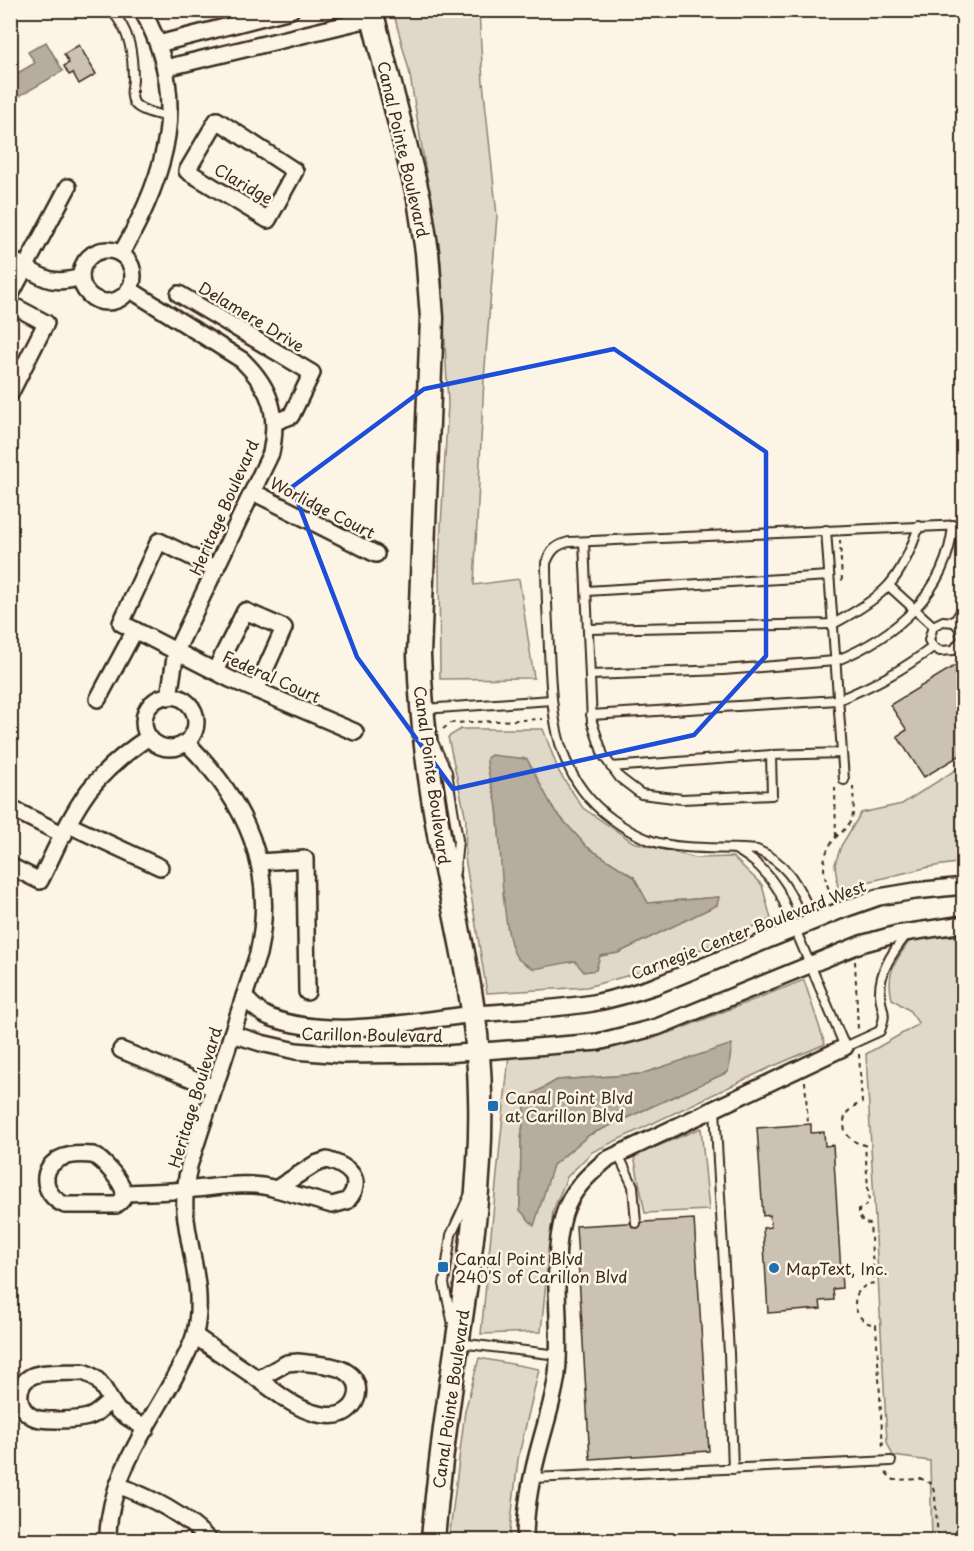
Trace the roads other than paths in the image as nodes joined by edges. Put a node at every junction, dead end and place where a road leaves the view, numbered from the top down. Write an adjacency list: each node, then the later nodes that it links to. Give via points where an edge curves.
1 (111, 10): 7 (lane, via 127,32 134,102 141,109)
2 (142, 10): 5 (street)
3 (291, 10): 5 (street)
4 (372, 14): 6 (street); 49 (street, Canal Pointe Boulevard, via 419,199 432,318 419,655)
5 (158, 44): 6 (street)
6 (165, 68): 7 (street)
7 (168, 117): 8 (street)
8 (162, 165): 9 (street); 11 (street, via 152,196)
9 (187, 171): 9 (street, Claridge, via 268,220 295,171 217,120)
10 (68, 187): 13 (street)
11 (121, 254): 14 (street, via 112,250 94,252 82,267); 15 (street, via 132,271)
12 (10, 259): 13 (street)
13 (26, 267): 14 (street, via 46,280 60,282); 17 (street)
14 (81, 277): 15 (street, via 83,287 99,301 118,299)
15 (129, 289): 20 (street, Heritage Boulevard, via 242,360 266,390)
16 (179, 294): 20 (street, Delamere Drive, via 312,373 291,416)
17 (10, 296)
18 (10, 304): 19 (street, via 46,323)
19 (10, 394)
20 (275, 422): 21 (street, Heritage Boulevard, via 271,453)
21 (253, 492): 27 (street, Worlidge Court); 28 (street, Heritage Boulevard)
22 (953, 525): 23 (lane); 24 (lane); 33 (lane, via 951,545 935,582)
23 (963, 525)
24 (919, 526): 25 (lane); 30 (lane, via 912,548)
25 (826, 530): 26 (lane); 29 (lane)
26 (584, 542): 31 (lane); 47 (lane, via 559,545 546,563)
27 (376, 554)
28 (216, 568): 38 (street, via 159,541 121,623); 40 (street, Heritage Boulevard)
29 (829, 576): 31 (lane); 35 (lane)
30 (888, 586): 33 (lane); 35 (lane)
31 (587, 591): 37 (lane)
32 (963, 607): 34 (lane)
33 (915, 610): 36 (lane); 41 (lane, via 866,648)
34 (954, 622): 36 (lane, via 943,621); 39 (lane, via 962,634 959,645 946,652)
35 (833, 624): 37 (lane); 41 (lane)
36 (933, 626): 39 (lane, via 929,640)
37 (588, 629): 43 (lane)
38 (135, 630): 40 (street, Federal Court); 46 (street)
39 (933, 647): 48 (lane, via 876,685)
40 (176, 651): 42 (street, Federal Court); 45 (street, Heritage Boulevard)
41 (835, 661): 43 (lane); 48 (lane)
42 (215, 671): 44 (street, Federal Court); 44 (street, via 245,611 284,628)
43 (590, 675): 50 (lane)
44 (256, 690): 51 (street, Federal Court)
45 (169, 697): 52 (street, via 160,698 146,711); 53 (street, via 185,700 192,707 196,726)
46 (98, 699)
47 (552, 700): 49 (lane); 60 (lane, via 564,760 595,805 653,841)
48 (838, 700): 50 (lane); 54 (lane)
49 (423, 715): 65 (street, Canal Pointe Boulevard); 65 (lane, via 447,772 458,840)
50 (591, 716): 56 (lane, via 603,755)
51 (355, 732)
52 (148, 737): 53 (street, via 165,748 176,748); 59 (street, via 104,773)
53 (186, 742): 61 (street, Heritage Boulevard, via 207,763 239,807)
54 (842, 753): 55 (lane); 57 (lane)
55 (771, 755): 56 (lane); 56 (lane, via 772,795 682,799 641,794)
56 (611, 767)
57 (844, 780)
58 (10, 808): 59 (street)
59 (66, 830): 62 (street, via 40,881); 63 (street)
60 (732, 847): 66 (lane, via 757,850 778,861 796,883); 68 (lane, via 749,856 769,875)
61 (259, 862): 71 (street, via 306,859); 72 (street, Heritage Boulevard, via 264,918 258,954)
62 (10, 866)
63 (160, 867)
64 (963, 886): 66 (street, Carnegie Center Boulevard West, via 879,897)
65 (453, 904): 73 (street, Canal Pointe Boulevard)
66 (815, 921): 68 (street, Carnegie Center Boulevard West)
67 (963, 924): 69 (street)
68 (796, 929): 70 (lane); 73 (street, Carnegie Center Boulevard West, via 624,996 592,1003)
69 (909, 931): 70 (street); 75 (lane, via 881,979 880,996 886,1016 880,1031)
70 (811, 964): 75 (lane); 77 (street, via 657,1028 628,1036 598,1042)
71 (307, 992)
72 (244, 996): 73 (street, Carillon Boulevard, via 274,1019 339,1028); 74 (street, Heritage Boulevard)
73 (475, 1014): 77 (street, Canal Pointe Boulevard)
74 (232, 1034): 77 (street, Carillon Boulevard, via 296,1051); 78 (street, Heritage Boulevard)
75 (852, 1044): 79 (street)
76 (121, 1050): 78 (street)
77 (477, 1051): 86 (street, Canal Pointe Boulevard, via 479,1173)
78 (214, 1088): 81 (street, Heritage Boulevard)
79 (715, 1109): 80 (street); 92 (lane)
80 (618, 1154): 84 (lane, via 633,1186); 87 (street, via 588,1174 565,1212 556,1284)
81 (185, 1190): 82 (street, via 230,1184); 83 (street); 85 (street, Heritage Boulevard, via 200,1294)
82 (276, 1190): 82 (street, via 332,1205 347,1201 355,1186 349,1169 327,1160)
83 (124, 1192): 83 (street, via 93,1155 56,1160 46,1176 50,1195 65,1204 116,1205)
84 (636, 1223)
85 (195, 1335): 88 (street); 90 (street, Heritage Boulevard)
86 (458, 1343): 87 (lane); 97 (street, Canal Pointe Boulevard)
87 (558, 1355): 93 (street)
88 (258, 1379): 88 (street, via 301,1408 331,1416 349,1410 358,1392 353,1377 346,1371 298,1362 286,1363)
89 (111, 1401): 89 (street, via 99,1380 83,1372 35,1375 27,1379 20,1394 25,1412 41,1420 87,1418); 90 (street, via 118,1411)
90 (146, 1429): 94 (street, Heritage Boulevard)
91 (887, 1462): 92 (lane)
92 (733, 1469): 93 (lane)
93 (533, 1478): 98 (street)
94 (118, 1485): 95 (street, Heritage Boulevard); 96 (street, via 177,1512)
95 (108, 1540)
96 (209, 1540)
97 (433, 1540)
98 (525, 1540)

